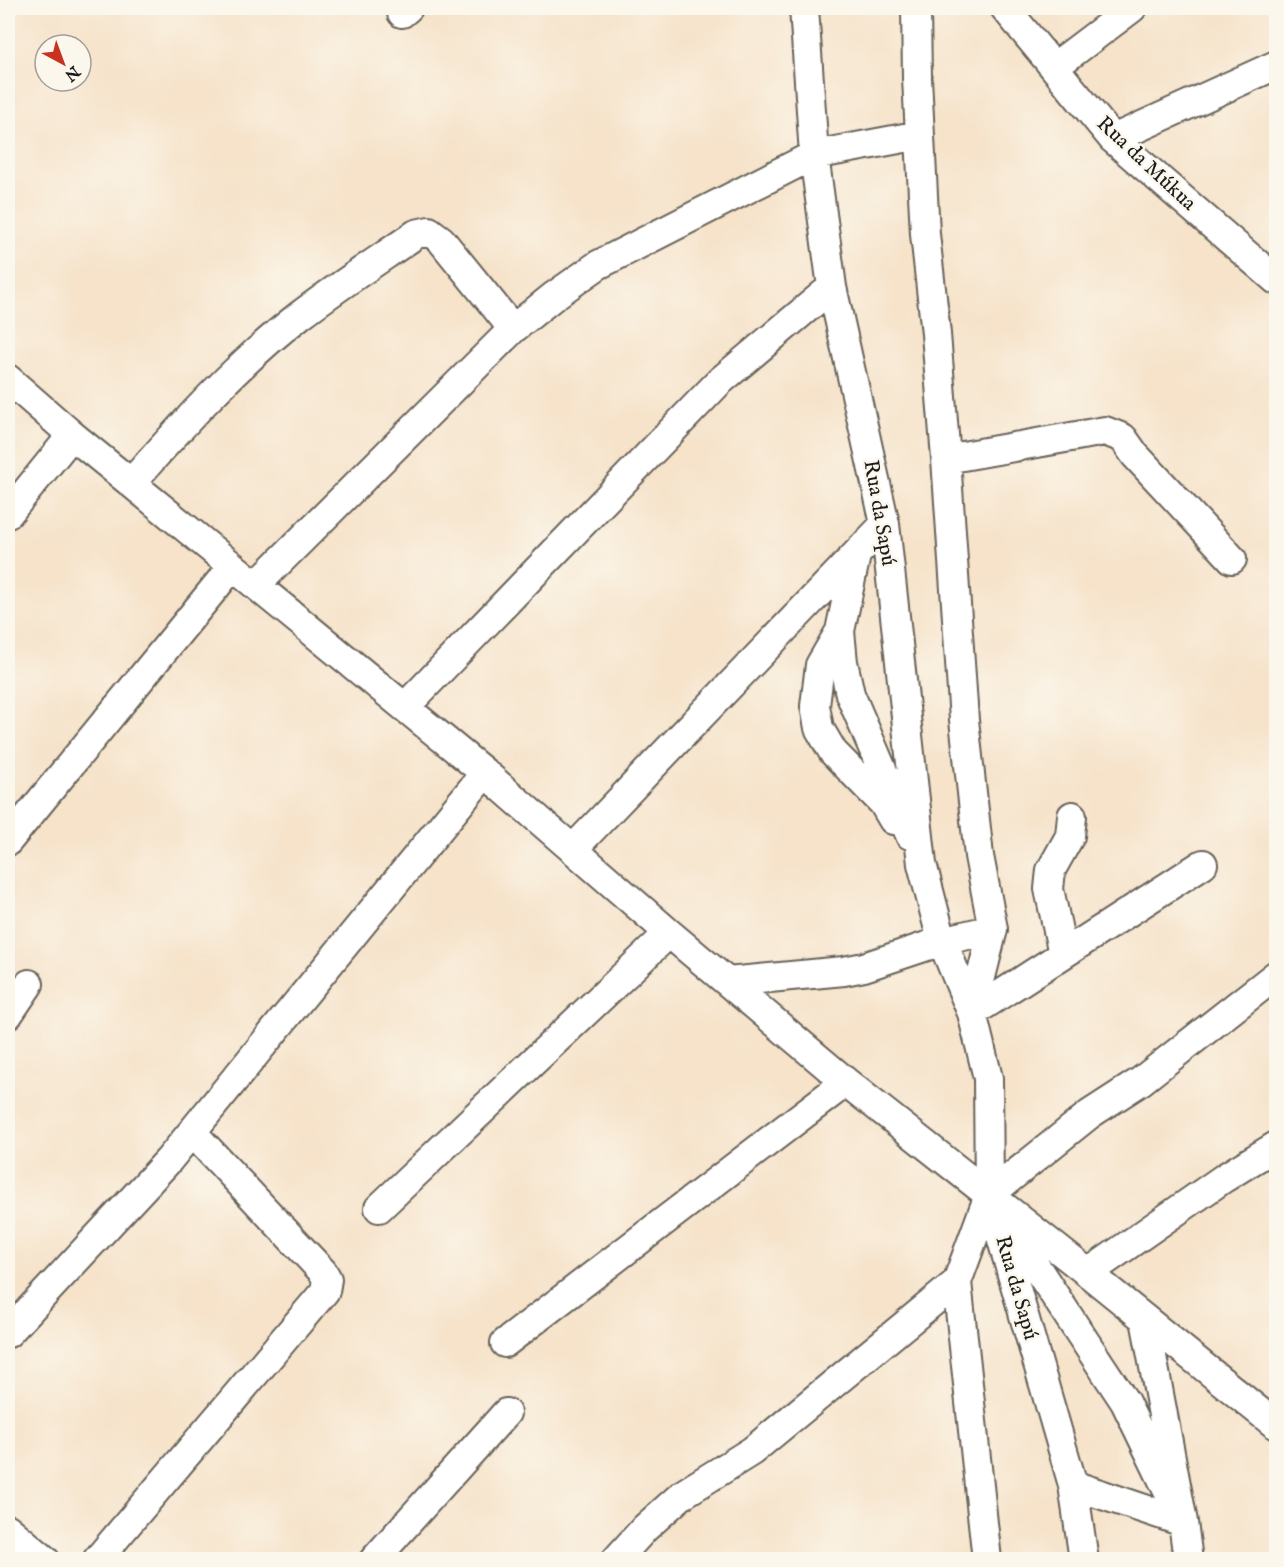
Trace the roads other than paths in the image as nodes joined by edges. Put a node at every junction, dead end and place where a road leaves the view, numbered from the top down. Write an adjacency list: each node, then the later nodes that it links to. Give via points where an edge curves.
1 (804, 8): 9 (street, Rua da Sapú)
2 (916, 8): 7 (street, Rua da Sapú)
3 (1005, 8): 6 (street, Rua da Múkua)
4 (1132, 8): 6 (street)
5 (1276, 65): 8 (street)
6 (1054, 67): 8 (street, Rua da Múkua)
7 (921, 135): 9 (street); 15 (street, Rua da Sapú, via 925,234)
8 (1113, 139): 10 (street, Rua da Múkua)
9 (814, 155): 11 (street, Rua da Sapú); 12 (street, via 598,265)
10 (1276, 280)
11 (832, 287): 18 (street, Rua da Sapú); 24 (street, via 719,382)
12 (513, 330): 16 (street, via 441,240 429,231 416,234 299,316 244,364 182,424); 22 (street)
13 (8, 379): 14 (street)
14 (72, 435): 16 (street); 17 (street)
15 (946, 459): 20 (street, via 1105,431 1123,438); 31 (street, Rua da Sapú, via 964,720 979,856)
16 (131, 483): 21 (street)
17 (8, 514)
18 (885, 524): 19 (street); 29 (street, Rua da Sapú)
19 (856, 555): 23 (street); 28 (street)
20 (1232, 559)
21 (232, 567): 22 (street); 27 (street)
22 (256, 585): 24 (street)
23 (840, 631): 29 (street, via 850,694); 29 (street, via 820,665 815,706 819,728 833,752 883,803)
24 (405, 707): 25 (street)
25 (485, 772): 28 (street); 41 (street)
26 (1072, 816): 34 (street, via 1070,836 1051,870 1049,889)
27 (8, 841)
28 (573, 849): 32 (street)
29 (922, 864): 33 (street, Rua da Sapú)
30 (1203, 864): 34 (street)
31 (993, 929): 33 (street); 38 (street, Rua da Sapú)
32 (669, 933): 36 (street); 44 (street)
33 (942, 941): 36 (street, via 844,971); 38 (street, Rua da Sapú)
34 (1063, 954): 38 (street)
35 (1276, 975): 43 (street)
36 (727, 982): 40 (street)
37 (29, 984): 39 (street)
38 (972, 1013): 43 (street, Rua da Sapú, via 988,1078)
39 (8, 1015)
40 (846, 1082): 43 (street); 49 (street)
41 (192, 1132): 48 (street); 56 (street, via 323,1272 327,1279 325,1291)
42 (1276, 1146): 45 (street)
43 (989, 1195): 45 (street); 46 (street); 52 (street, Rua da Sapú); 53 (street, via 1125,1402)
44 (379, 1208)
45 (1088, 1273): 47 (street)
46 (957, 1282): 58 (street, via 752,1451 683,1494); 59 (street)
47 (1145, 1319): 51 (street); 53 (street)
48 (8, 1333)
49 (505, 1343)
50 (506, 1413): 57 (street)
51 (1276, 1425)
52 (1073, 1485): 53 (street); 60 (street, Rua da Sapú)
53 (1183, 1522): 61 (street)
54 (8, 1529): 55 (street)
55 (45, 1560)
56 (97, 1560)
57 (374, 1560)
58 (616, 1560)
59 (987, 1560)
60 (1084, 1560)
61 (1188, 1560)

